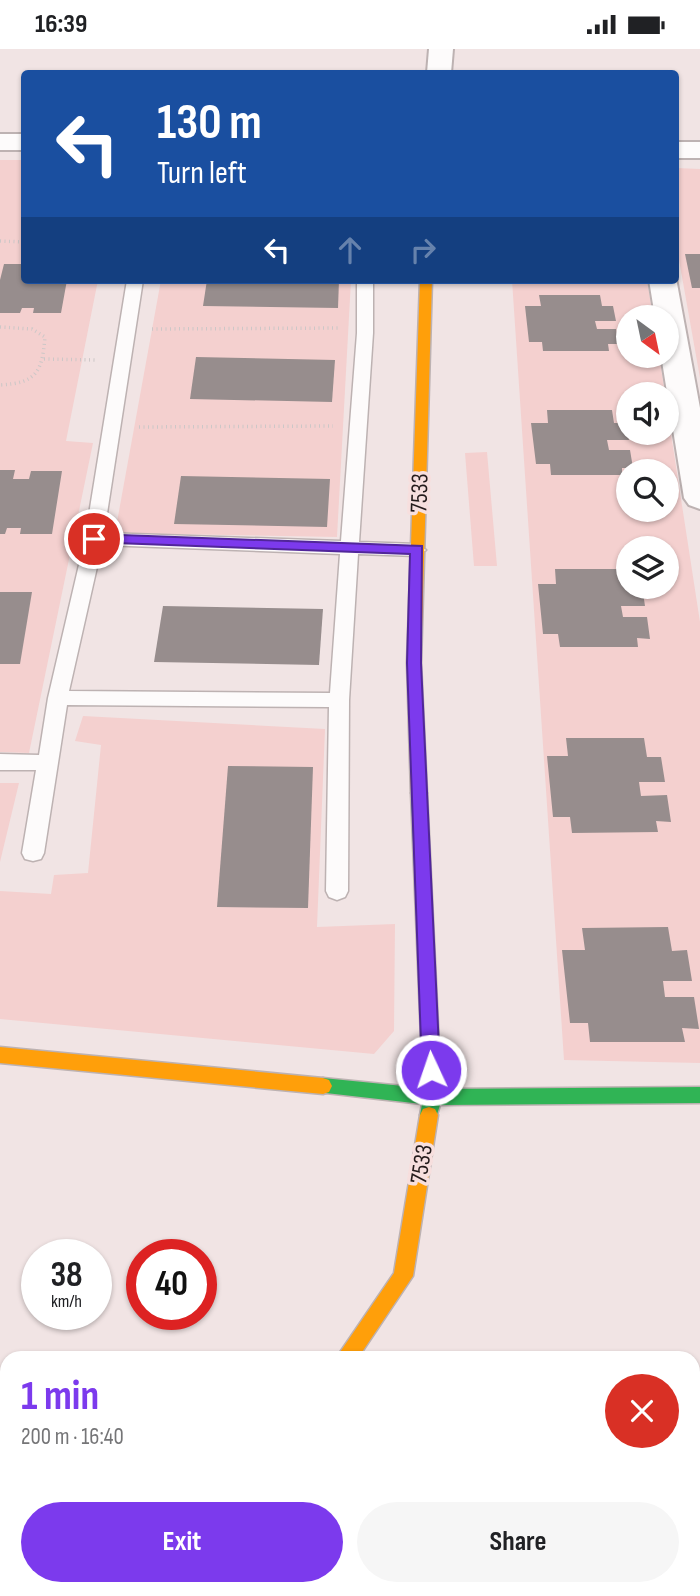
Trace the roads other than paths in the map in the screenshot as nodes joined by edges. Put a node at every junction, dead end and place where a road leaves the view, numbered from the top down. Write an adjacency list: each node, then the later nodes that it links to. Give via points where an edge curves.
1 (441, 49): 2 (street)
2 (439, 70)
3 (679, 150): 4 (street)
4 (700, 150)
5 (134, 284): 10 (lane)
6 (365, 284): 11 (lane, via 369,331)
7 (426, 284): 12 (street, 7533)
8 (664, 284): 9 (street)
9 (700, 498)
10 (94, 539): 11 (lane); 13 (lane)
11 (350, 548): 12 (lane); 14 (lane)
12 (417, 550): 21 (street, 7533, via 414,663)
13 (58, 698): 14 (lane); 16 (lane)
14 (339, 700): 18 (lane)
15 (0, 762): 16 (lane)
16 (48, 763): 17 (lane)
17 (33, 853)
18 (337, 891)
19 (0, 1055): 21 (street)
20 (700, 1095): 21 (street)
21 (432, 1097): 22 (street, 7533, via 402,1276)
22 (351, 1351)

